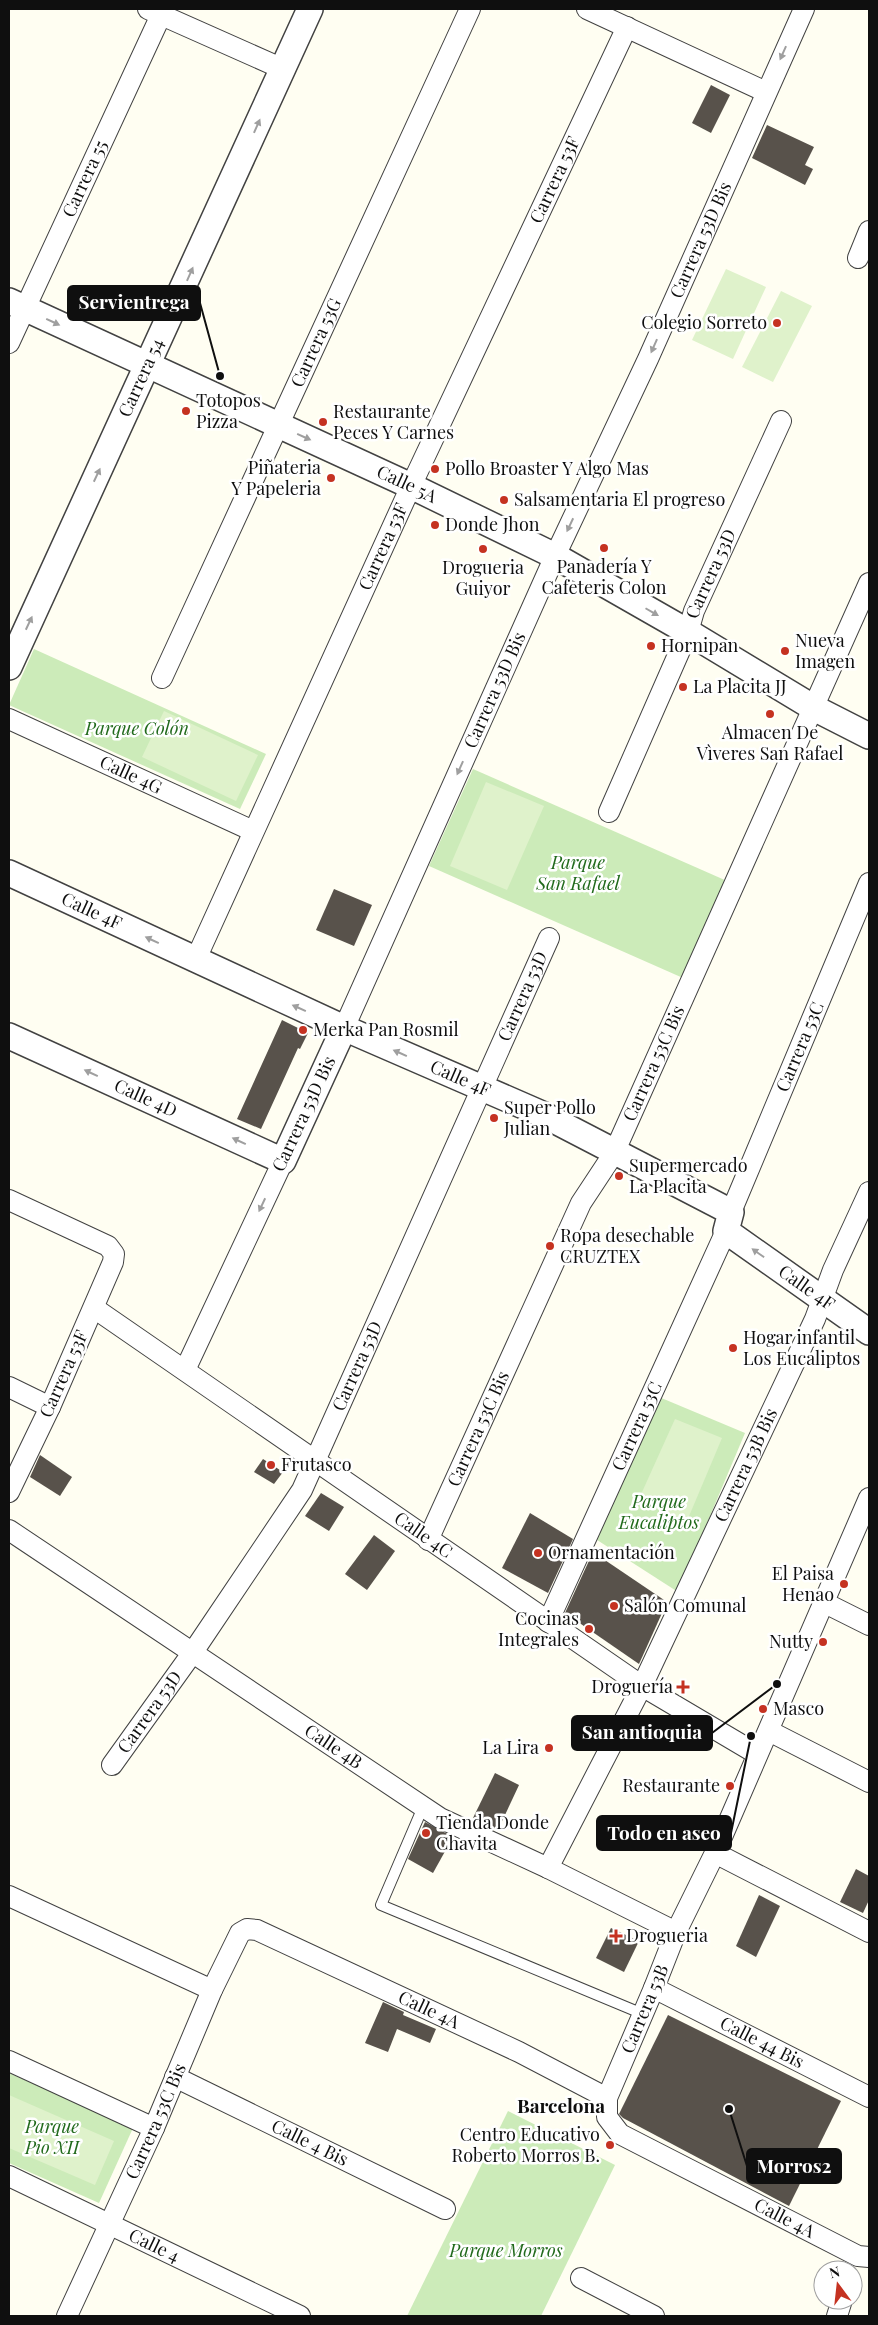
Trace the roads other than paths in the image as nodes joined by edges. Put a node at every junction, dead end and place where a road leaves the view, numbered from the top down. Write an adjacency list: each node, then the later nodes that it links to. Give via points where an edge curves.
1 (310, 9): 7 (street, Carrera 54)
2 (470, 9): 15 (street, Carrera 53G)
3 (587, 9): 6 (street)
4 (804, 9): 8 (street, Carrera 53D Bis, one-way to 8)
5 (155, 12): 7 (street); 11 (street, Carrera 55)
6 (627, 27): 8 (street); 16 (street, Carrera 53F)
7 (283, 69): 13 (street, Carrera 54, one-way to 7)
8 (766, 92): 17 (street, Carrera 53D Bis, one-way to 17, via 648,359)
9 (869, 231): 10 (street)
10 (858, 258)
11 (17, 305): 12 (street, Carrera 55); 13 (street, Calle 5A, one-way to 13)
12 (9, 343)
13 (148, 366): 15 (street, Calle 5A); 20 (street, Carrera 54, one-way to 13)
14 (781, 421): 19 (street, Carrera 53D, via 694,611)
15 (279, 426): 16 (street, Calle 5A, one-way to 16); 21 (street, Carrera 53G)
16 (411, 486): 17 (street, Calle 5A); 26 (street, Carrera 53F)
17 (556, 556): 19 (street, Calle 5A, one-way to 19); 31 (street, Carrera 53D Bis, one-way to 31)
18 (869, 583): 22 (street, Carrera 53C Bis)
19 (688, 632): 22 (street, Calle 5A); 25 (street, Carrera 53D)
20 (9, 667)
21 (162, 678)
22 (814, 708): 24 (street, Calle 5A); 34 (street, Carrera 53C Bis)
23 (9, 719): 26 (street, Calle 4G)
24 (869, 736)
25 (609, 812)
26 (253, 830): 30 (street, Carrera 53F)
27 (9, 873): 30 (street, Calle 4F, one-way to 27)
28 (869, 883): 38 (street, Carrera 53C)
29 (549, 938): 33 (street, Carrera 53D)
30 (195, 961): 31 (street, Calle 4F, one-way to 30)
31 (344, 1028): 33 (street, Calle 4F, one-way to 31); 35 (street, Carrera 53D Bis)
32 (9, 1036): 35 (street, Calle 4D, one-way to 32)
33 (482, 1090): 34 (street, Calle 4F, via 581,1133); 45 (street, Carrera 53D)
34 (614, 1153): 38 (street, Calle 4F); 49 (street, Carrera 53C Bis, via 580,1203)
35 (283, 1161): 42 (street, Carrera 53D Bis, one-way to 42)
36 (869, 1192): 39 (street, Carrera 53B Bis)
37 (9, 1200): 40 (street, Carrera 53F, via 108,1246 114,1254 113,1262)
38 (728, 1221): 39 (street, Calle 4F, one-way to 38); 51 (street, Carrera 53C)
39 (822, 1299): 41 (street, Calle 4F); 54 (street, Carrera 53B Bis)
40 (94, 1308): 42 (street, Calle 4C); 44 (street, Carrera 53F)
41 (869, 1332)
42 (185, 1370): 45 (street, Calle 4C)
43 (9, 1387): 44 (street)
44 (50, 1407): 46 (street, Carrera 53F)
45 (316, 1461): 49 (street, Calle 4C); 53 (street, Carrera 53D, via 302,1490)
46 (9, 1492)
47 (869, 1498): 50 (street, Carrera 53B)
48 (9, 1530): 53 (street, Calle 4B)
49 (428, 1540): 51 (street, Calle 4C)
50 (823, 1602): 52 (street); 55 (street, Carrera 53B)
51 (548, 1622): 54 (street, Calle 4C)
52 (869, 1625)
53 (193, 1652): 57 (street, Carrera 53D); 59 (street, Calle 4B)
54 (642, 1686): 56 (street, Calle 4C); 61 (street, Carrera 53B Bis)
55 (769, 1731): 56 (street, Carrera 53B); 58 (street)
56 (757, 1754): 60 (street, Carrera 53B)
57 (112, 1765)
58 (869, 1782)
59 (423, 1807): 61 (street, Calle 4B); 68 (lane, via 381,1905)
60 (715, 1853): 64 (street, Carrera 53B); 65 (street)
61 (548, 1868): 64 (street, Calle 4B)
62 (9, 1896): 67 (street)
63 (247, 1929): 67 (street, Carrera 53C Bis, via 240,1933); 72 (street, Calle 4A, via 257,1930 519,2052)
64 (676, 1932): 66 (street, Carrera 53B)
65 (869, 1932)
66 (654, 1988): 68 (street, Carrera 53B); 71 (street, Calle 44 Bis)
67 (212, 1990): 70 (street, Carrera 53C Bis)
68 (643, 2014): 72 (street, Carrera 53B)
69 (9, 2061): 73 (street)
70 (175, 2077): 73 (street, Carrera 53C Bis); 75 (street, Calle 4 Bis)
71 (869, 2097)
72 (607, 2098): 77 (street, Calle 4A, via 607,2117 620,2134)
73 (154, 2128): 76 (street, Carrera 53C Bis)
74 (9, 2176): 76 (street, Calle 4)
75 (445, 2209)
76 (109, 2224): 79 (street, Carrera 53C Bis); 80 (street, Calle 4)
77 (858, 2260)
78 (581, 2278): 81 (street)
79 (67, 2316)
80 (300, 2316)
81 (654, 2316)

